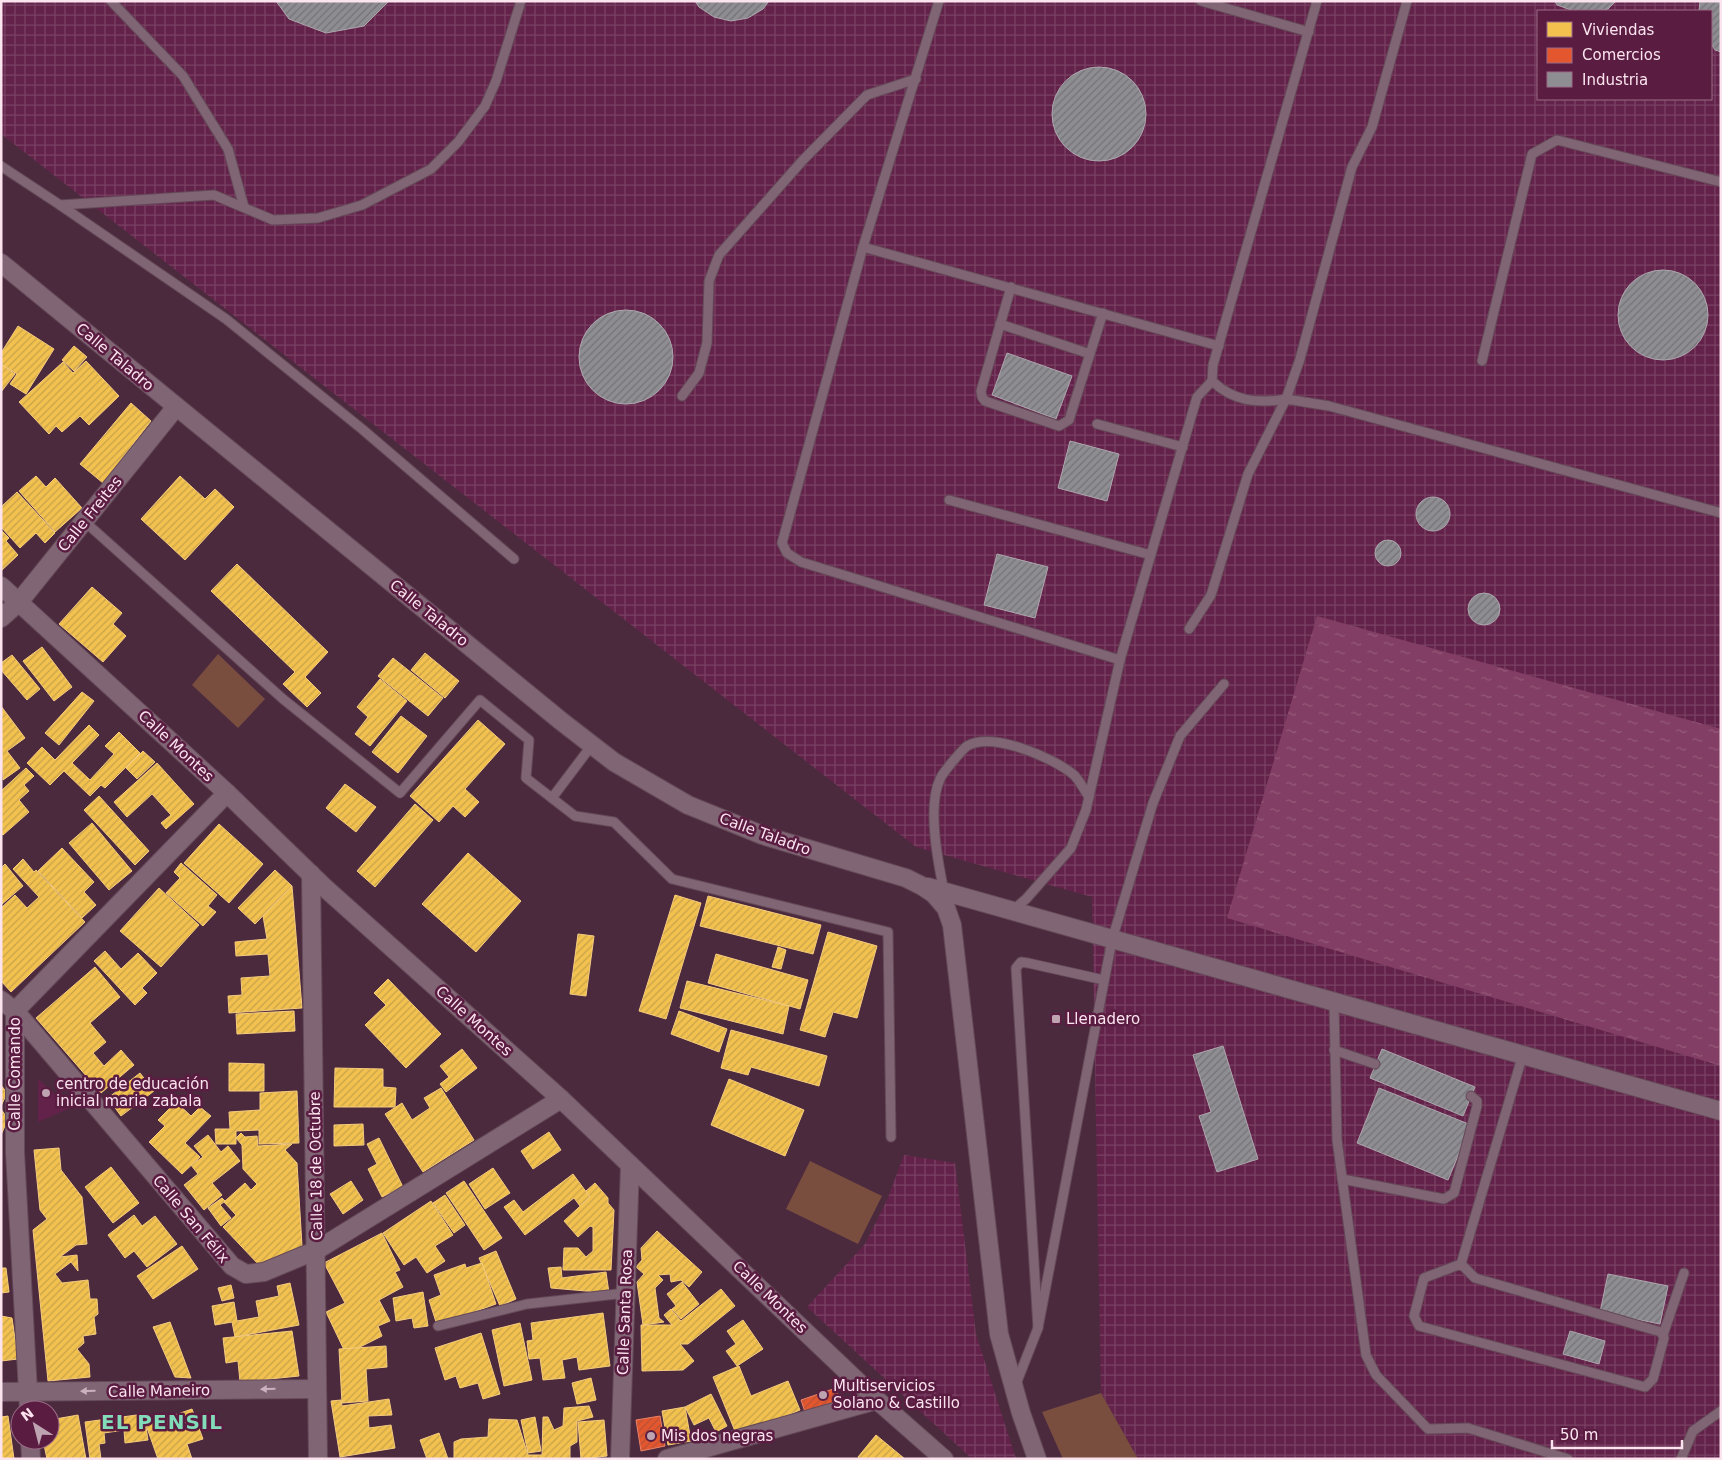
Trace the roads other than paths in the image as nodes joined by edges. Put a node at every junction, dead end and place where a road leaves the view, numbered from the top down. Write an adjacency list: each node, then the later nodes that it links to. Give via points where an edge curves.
1 (112, 1): 12 (lane, via 183,76 228,149)
2 (521, 1): 12 (lane, via 485,106 458,142 431,169 362,205 318,218 273,220)
3 (939, 1): 8 (lane)
4 (1201, 1): 7 (lane)
5 (1318, 1): 7 (lane)
6 (1407, 1): 23 (lane, via 1372,127 1352,167 1300,359)
7 (1309, 32): 18 (lane)
8 (916, 79): 13 (lane); 22 (lane, via 866,95 719,255 709,281 707,343 699,373)
9 (1, 166): 11 (lane)
10 (1721, 182): 20 (lane, via 1557,140 1532,154)
11 (60, 205): 12 (lane, via 214,195); 31 (lane, via 226,319 362,429)
12 (244, 206)
13 (863, 247): 15 (lane); 36 (lane, via 784,530 782,542 787,553 801,562)
14 (1, 263): 24 (street, Calle Taladro)
15 (1011, 288): 16 (lane); 17 (lane)
16 (1103, 313): 18 (lane); 19 (lane)
17 (1000, 324): 19 (lane); 19 (lane, via 981,391 982,398 1059,426 1069,420)
18 (1219, 346): 21 (lane)
19 (1090, 354)
20 (1482, 361)
21 (1212, 381): 23 (lane, via 1226,393 1245,399); 26 (lane, via 1197,397)
22 (682, 396)
23 (1286, 399): 28 (lane, via 1329,406); 35 (lane, via 1248,474 1211,596)
24 (176, 407): 29 (street, Calle Freites); 38 (street, Calle Taladro)
25 (1097, 424): 26 (lane)
26 (1183, 447): 30 (lane)
27 (949, 500): 30 (lane)
28 (1721, 513)
29 (84, 521): 33 (street, Calle Freites); 41 (lane, via 283,699 400,793 480,700 529,740 526,778)
30 (1151, 555): 36 (lane)
31 (514, 559)
32 (1, 586): 33 (street, Calle Montes)
33 (19, 602): 34 (street, Calle Freites); 39 (street, Calle Montes)
34 (1, 618)
35 (1189, 629)
36 (1120, 660): 40 (lane)
37 (1224, 684): 46 (lane, via 1180,736 1152,803)
38 (592, 745): 41 (lane); 43 (street, Calle Taladro, via 688,805 771,838 906,878)
39 (227, 793): 42 (street, Calle Montes); 49 (street, Calle Comando)
40 (1089, 797): 44 (lane, via 1074,775 1017,746 986,741 967,746 940,779 934,810 937,858); 45 (lane, via 1071,848)
41 (552, 798): 56 (lane, via 575,816 614,822 672,878 888,932)
42 (312, 874): 54 (street, Calle Montes); 60 (street, Calle 18 de Octubre)
43 (922, 886): 44 (street); 68 (street, via 946,908 952,925 999,1334)
44 (944, 892): 45 (street)
45 (1012, 911): 46 (street)
46 (1112, 940): 47 (lane); 48 (street)
47 (1104, 980): 65 (lane); 65 (lane, via 1021,962 1016,968)
48 (1334, 1003): 50 (lane); 51 (street)
49 (8, 1005): 57 (street, Calle Comando); 60 (street, Calle San Félix, via 232,1266 246,1274 264,1272)
50 (1334, 1050): 52 (lane); 59 (lane, via 1337,1140)
51 (1523, 1054): 55 (street); 61 (lane)
52 (1375, 1064)
53 (1471, 1096): 59 (lane, via 1477,1101 1477,1106 1454,1193 1448,1197 1444,1199)
54 (561, 1099): 58 (street, Calle Montes); 60 (street, Calle San Félix)
55 (1721, 1111)
56 (892, 1137)
57 (8, 1149): 70 (street, Calle Comando)
58 (630, 1165): 63 (street, Calle Santa Rosa); 72 (street, Calle Montes)
59 (1342, 1179): 79 (lane, via 1366,1355 1376,1375 1428,1429 1468,1428)
60 (317, 1250): 67 (street, Calle 18 de Octubre)
61 (1461, 1264): 66 (lane, via 1475,1278); 66 (lane, via 1424,1278 1414,1316 1419,1326 1645,1387 1654,1379)
62 (1684, 1273): 66 (lane)
63 (626, 1294): 64 (lane, via 527,1304); 75 (street, Calle Santa Rosa)
64 (438, 1326)
65 (1038, 1328): 68 (lane)
66 (1663, 1335)
67 (317, 1389): 70 (street, Calle Maneiro, one-way to 70); 74 (street, Calle 18 de Octubre)
68 (1014, 1389): 78 (street)
69 (1, 1392): 70 (street, Calle Maneiro)
70 (28, 1392): 71 (street, Calle Comando)
71 (28, 1400)
72 (877, 1400): 76 (street); 77 (street, Calle Montes)
73 (1721, 1411): 80 (lane, via 1694,1431)
74 (318, 1459)
75 (620, 1459)
76 (666, 1459)
77 (944, 1459)
78 (1037, 1459)
79 (1568, 1459)
80 (1681, 1459)

